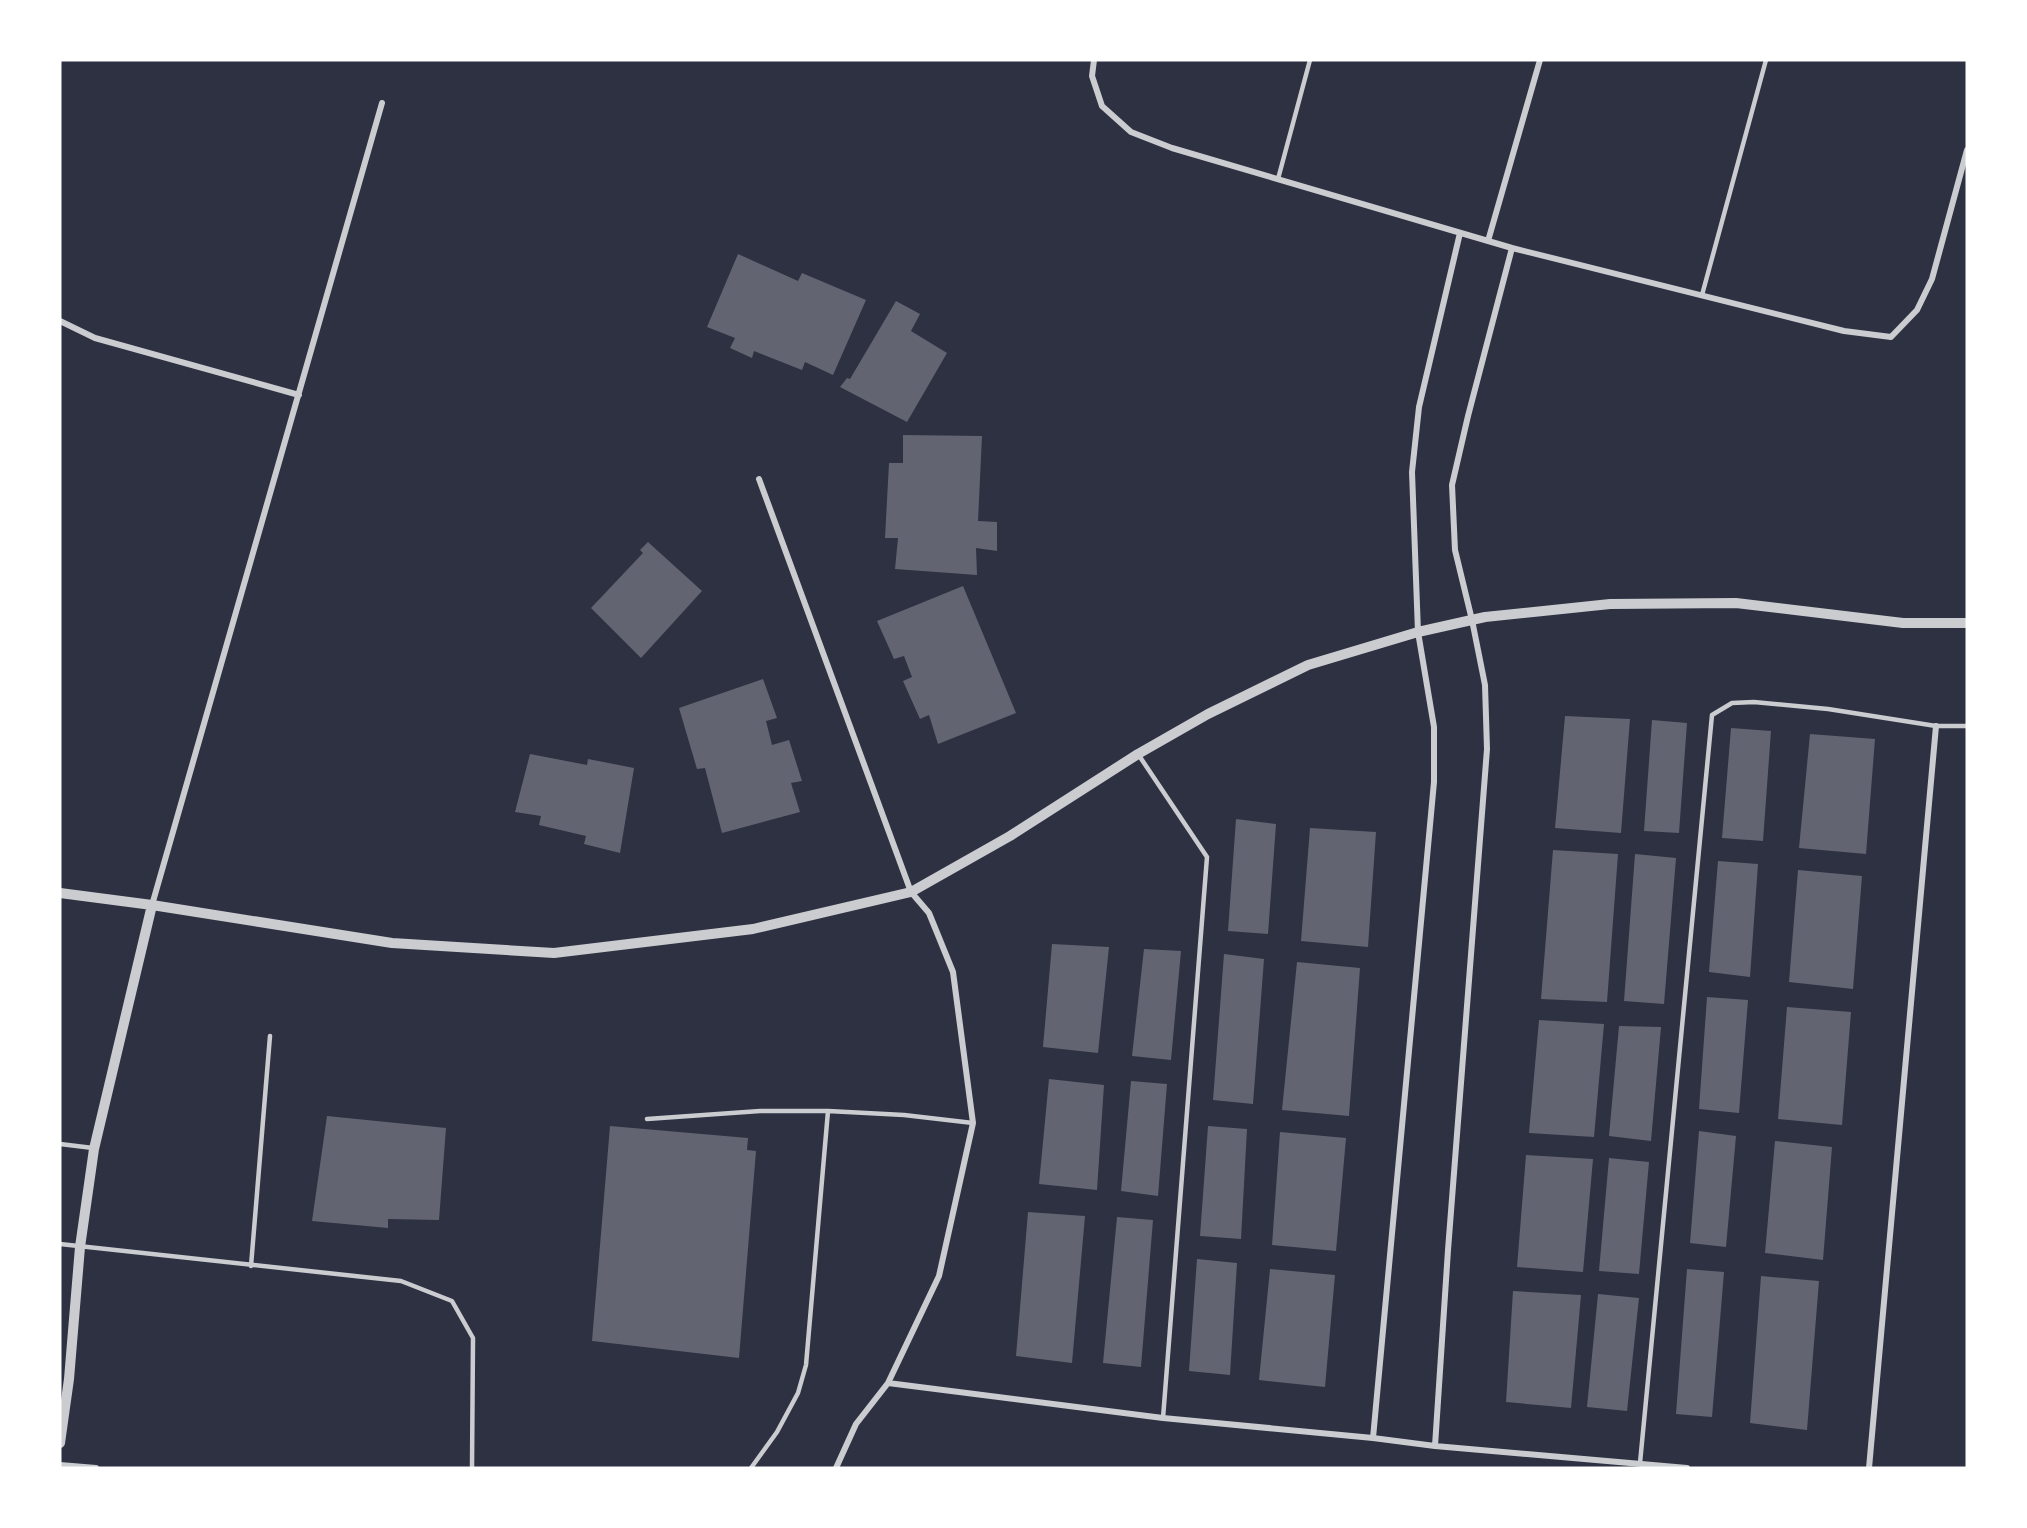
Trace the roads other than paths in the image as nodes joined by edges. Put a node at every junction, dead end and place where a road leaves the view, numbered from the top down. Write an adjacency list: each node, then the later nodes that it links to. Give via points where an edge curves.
1 (1094, 60): 7 (street, via 1092,76 1102,106 1131,132)
2 (1310, 60): 7 (lane)
3 (1540, 60): 9 (street)
4 (1766, 60): 11 (lane)
5 (382, 103): 13 (street)
6 (1967, 150): 11 (street, via 1932,279 1917,310 1891,337 1844,331)
7 (1278, 179): 8 (street)
8 (1460, 233): 9 (street); 17 (street, via 1418,418 1412,472)
9 (1488, 241): 10 (street)
10 (1512, 248): 11 (street); 15 (street, via 1452,485 1455,550)
11 (1702, 295)
12 (60, 321): 13 (street, via 95,338)
13 (299, 395): 23 (street)
14 (759, 479): 21 (street)
15 (1472, 620): 16 (street, via 1610,604 1736,603 1903,623); 17 (street); 37 (street, via 1485,685 1487,749)
16 (1967, 624)
17 (1418, 632): 20 (street, via 1308,665); 35 (street, via 1434,727 1434,782)
18 (1936, 726): 19 (lane); 38 (lane, via 1754,702 1732,703 1712,715); 45 (street)
19 (1967, 726)
20 (1138, 754): 21 (street, via 1010,836); 34 (lane, via 1207,857)
21 (911, 892): 23 (street, via 753,929 554,953 392,943); 27 (street, via 929,913 953,972)
22 (60, 893): 23 (street)
23 (153, 904): 29 (street)
24 (270, 1036): 32 (lane)
25 (828, 1111): 26 (lane, via 760,1111); 27 (lane, via 904,1114); 42 (lane, via 806,1365 798,1393)
26 (647, 1119)
27 (973, 1123): 33 (street, via 939,1276)
28 (60, 1144): 29 (lane)
29 (94, 1149): 31 (street)
30 (60, 1244): 31 (lane)
31 (80, 1247): 32 (lane); 36 (street)
32 (251, 1266): 41 (lane, via 401,1281 452,1301 473,1338)
33 (888, 1383): 34 (street); 43 (street, via 856,1424)
34 (1163, 1418): 35 (street)
35 (1373, 1438): 37 (street)
36 (60, 1443)
37 (1435, 1446): 38 (street)
38 (1640, 1463): 44 (street)
39 (60, 1465): 40 (street)
40 (96, 1468)
41 (472, 1468)
42 (751, 1468)
43 (836, 1468)
44 (1687, 1468)
45 (1869, 1468)

